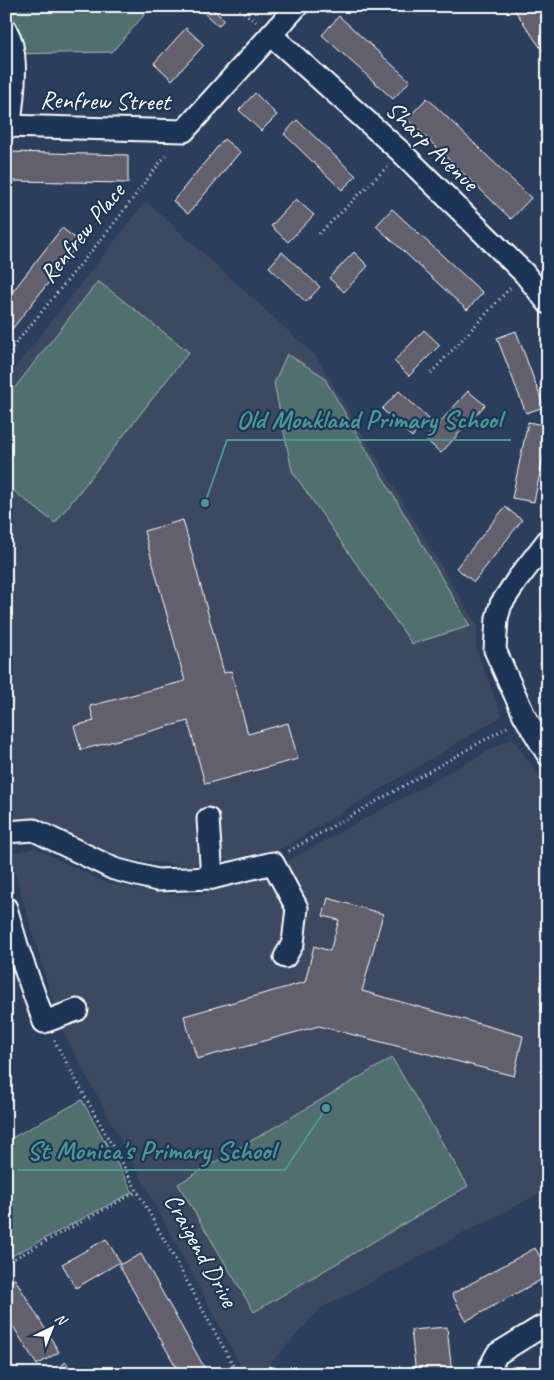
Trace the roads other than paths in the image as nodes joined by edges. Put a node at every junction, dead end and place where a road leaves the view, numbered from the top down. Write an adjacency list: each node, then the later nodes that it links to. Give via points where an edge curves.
1 (297, 6): 3 (street, Renfrew Street)
2 (6, 30): 4 (street, via 15,60)
3 (271, 36): 4 (street, Renfrew Street, via 184,131); 5 (street, Sharp Avenue, via 401,152 524,273)
4 (8, 126)
5 (548, 303)
6 (548, 540): 7 (street, via 500,604 495,650 524,715)
7 (548, 755)
8 (208, 819): 10 (street)
9 (6, 832): 10 (street, via 34,830 114,869 156,880)
10 (212, 878): 12 (street, via 273,863 297,908 293,943)
11 (6, 908): 13 (street, via 44,1022)
12 (285, 957)
13 (77, 1010)
14 (548, 1328): 15 (street, via 541,1327 497,1354)
15 (490, 1374)

